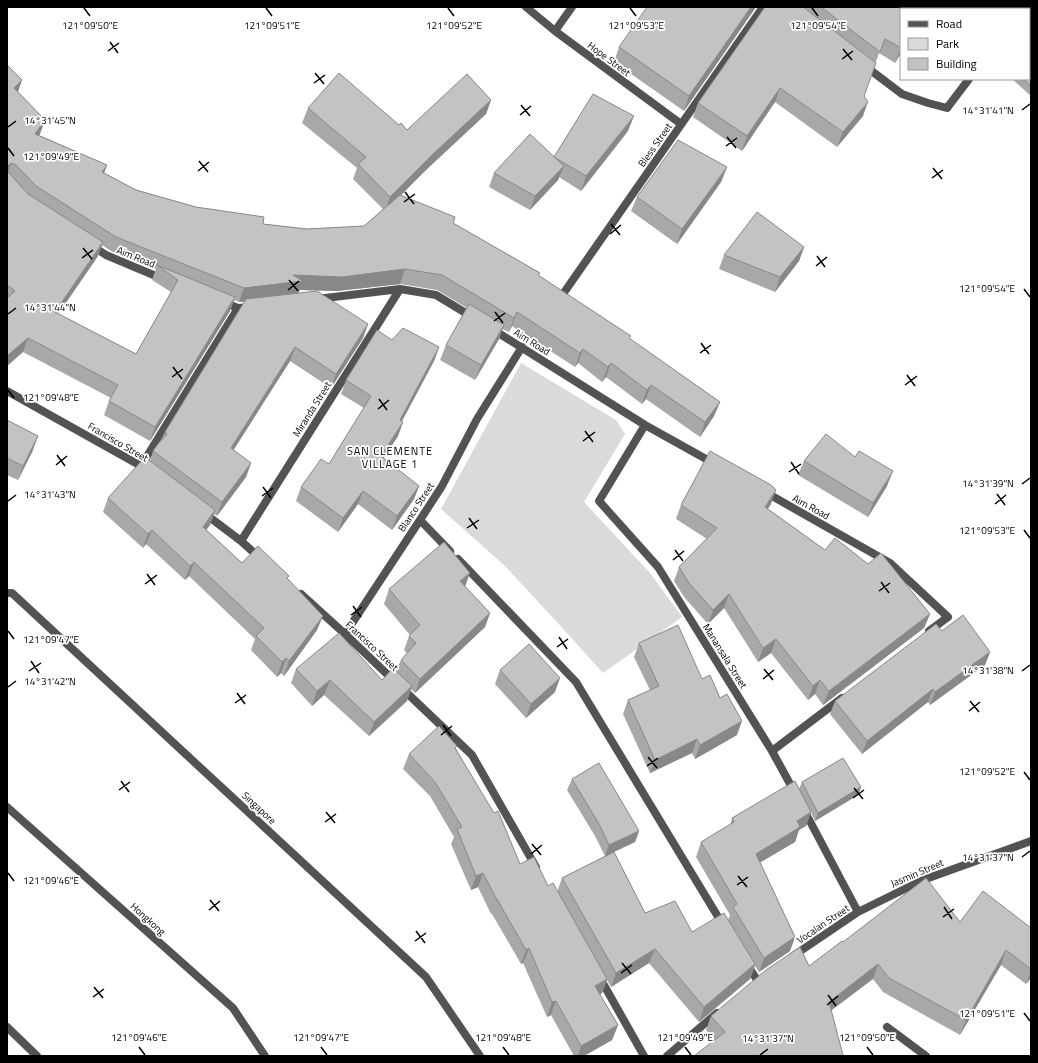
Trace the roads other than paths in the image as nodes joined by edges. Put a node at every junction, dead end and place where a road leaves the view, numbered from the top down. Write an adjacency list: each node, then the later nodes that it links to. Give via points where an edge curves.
1 (526, 7): 4 (street, Hope Street)
2 (572, 7): 4 (street)
3 (763, 7): 7 (street, Bless Street)
4 (555, 31): 7 (street, Hope Street)
5 (858, 60): 6 (street, via 902,94 947,108)
6 (967, 80)
7 (681, 124): 11 (street, Bless Street)
8 (86, 243): 9 (street, Aim Road, via 106,255)
9 (172, 282)
10 (400, 289): 13 (street, Aim Road); 16 (street, Aim Road, via 436,294); 25 (street, Miranda Street)
11 (563, 294)
12 (216, 300): 15 (street)
13 (308, 300)
14 (261, 306): 15 (street)
15 (238, 308): 19 (street)
16 (522, 347): 18 (street, Aim Road); 24 (street, Blanco Street)
17 (7, 391): 19 (street, Francisco Street)
18 (645, 425): 20 (street, Aim Road); 32 (street, Manansala Street, via 599,500 658,567)
19 (141, 466): 21 (street, Francisco Street)
20 (720, 467)
21 (153, 475)
22 (760, 490): 30 (street, Aim Road, via 890,563 948,617)
23 (197, 508): 25 (street)
24 (420, 520): 29 (street, Blanco Street); 37 (street, via 576,682)
25 (241, 540): 26 (street)
26 (270, 566)
27 (293, 587): 29 (street, Francisco Street)
28 (7, 593): 47 (street, Singapore, via 12,592 426,977)
29 (345, 634): 35 (street, Francisco Street, via 472,755)
30 (923, 636)
31 (848, 693): 32 (street)
32 (772, 751): 36 (street, Manansala Street)
33 (7, 806): 46 (street, Hongkong, via 233,1008)
34 (1031, 841): 36 (street, Jasmin Street, via 923,880)
35 (538, 871)
36 (858, 912): 38 (street, Vocalan Street)
37 (728, 933)
38 (789, 959)
39 (745, 960): 41 (street)
40 (597, 974): 48 (street)
41 (757, 980)
42 (721, 1010): 49 (street)
43 (7, 1027): 45 (street)
44 (887, 1027): 50 (street)
45 (37, 1056)
46 (265, 1056)
47 (480, 1056)
48 (644, 1056)
49 (667, 1056)
50 (926, 1056)

